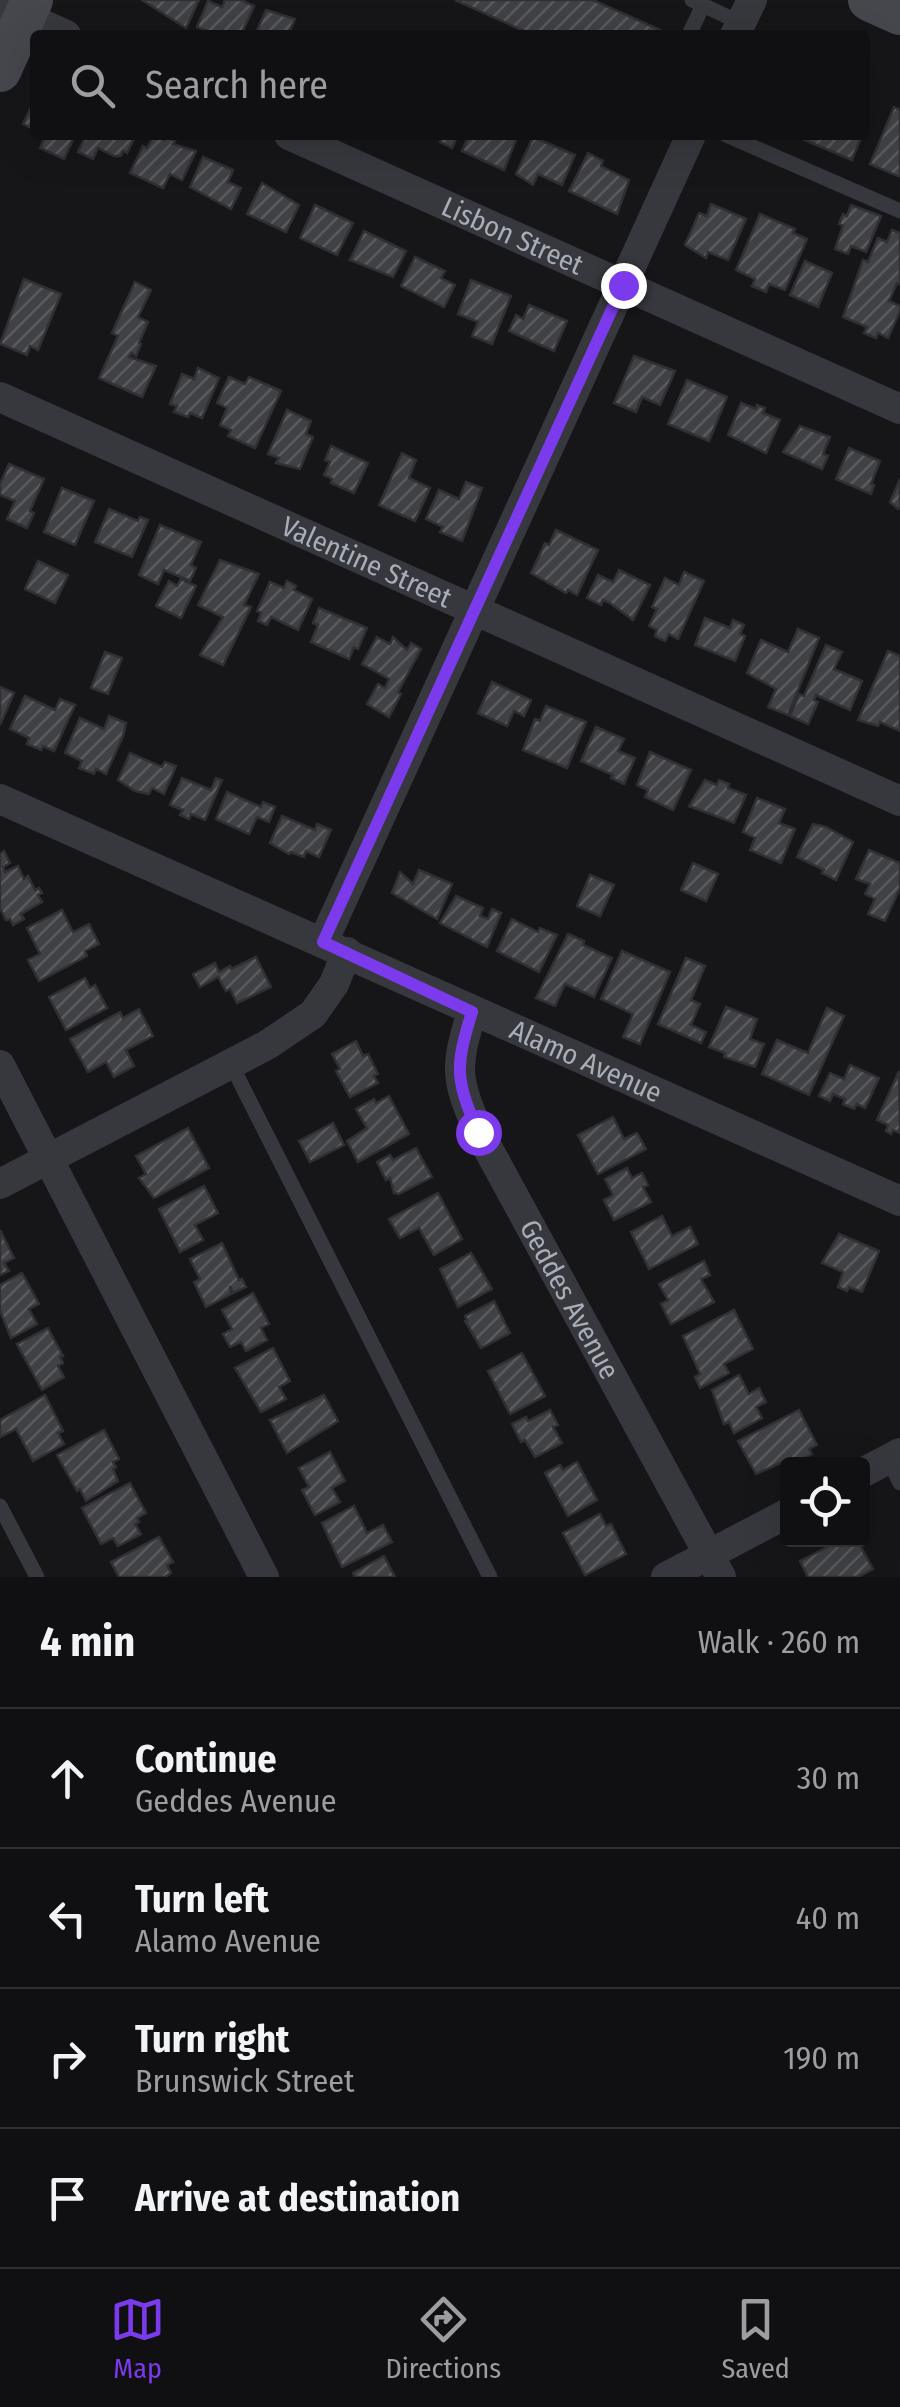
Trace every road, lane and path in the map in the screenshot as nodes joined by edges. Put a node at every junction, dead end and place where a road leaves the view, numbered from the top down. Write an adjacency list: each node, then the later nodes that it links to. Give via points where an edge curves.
1 (869, 0): 4 (street)
2 (698, 2): 5 (lane); 7 (lane)
3 (19, 7): 6 (street); 8 (street)
4 (900, 14)
5 (742, 19)
6 (58, 30)
7 (690, 30)
8 (0, 71)
9 (300, 140): 13 (street, Lisbon Street)
10 (690, 140): 13 (street)
11 (737, 140): 12 (lane)
12 (900, 211)
13 (623, 285): 15 (street, Lisbon Street); 16 (street)
14 (0, 398): 16 (street, Valentine Street)
15 (900, 408)
16 (475, 609): 18 (street, Valentine Street); 19 (street)
17 (0, 799): 19 (street, Alamo Avenue)
18 (900, 801)
19 (335, 946): 20 (street, Alamo Avenue); 21 (street, via 334,984 313,1014)
20 (472, 1012): 25 (street, Alamo Avenue); 28 (street, Geddes Avenue, via 458,1058 466,1105)
21 (231, 1064): 23 (street); 31 (lane)
22 (0, 1065): 23 (street)
23 (48, 1159): 24 (street); 30 (street)
24 (0, 1184)
25 (900, 1201)
26 (0, 1506): 29 (lane)
27 (780, 1519): 28 (street)
28 (716, 1566): 32 (street)
29 (37, 1577)
30 (264, 1577)
31 (490, 1577)
32 (666, 1577)

